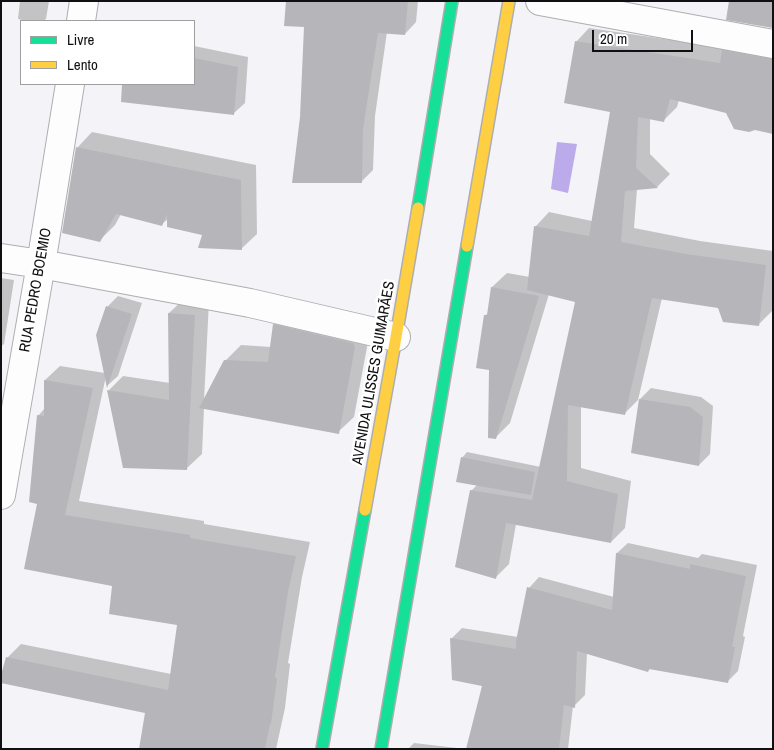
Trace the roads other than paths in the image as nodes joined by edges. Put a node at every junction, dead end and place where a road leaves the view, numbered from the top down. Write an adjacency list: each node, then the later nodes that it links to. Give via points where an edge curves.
1 (84, 1): 5 (street)
2 (452, 1): 10 (main road, AVENIDA ULISSES GUIMARÃES)
3 (509, 1): 13 (main road)
4 (540, 1): 6 (street)
5 (81, 20)
6 (773, 44)
7 (70, 85): 9 (street, RUA PEDRO BOEMIO)
8 (1, 258): 9 (street)
9 (41, 264): 10 (street, via 250,303); 11 (street, RUA PEDRO BOEMIO)
10 (396, 337): 12 (main road, AVENIDA ULISSES GUIMARÃES)
11 (1, 495)
12 (322, 749)
13 (381, 749)

